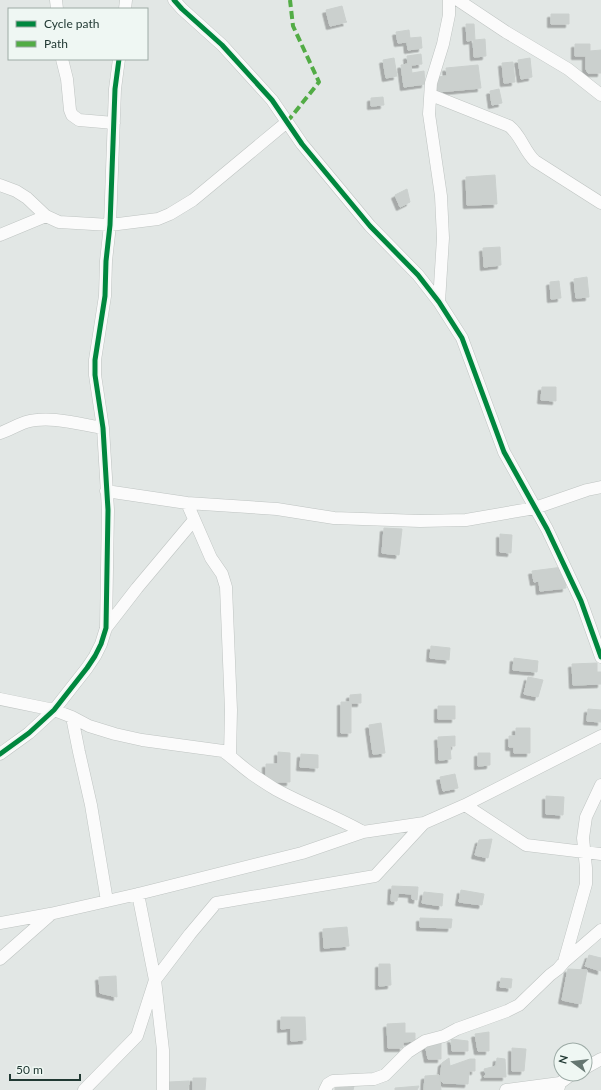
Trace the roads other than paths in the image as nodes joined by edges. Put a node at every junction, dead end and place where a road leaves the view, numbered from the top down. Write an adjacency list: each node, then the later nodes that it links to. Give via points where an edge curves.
1 (174, 0): 8 (street, via 222,45 272,100)
2 (449, 0): 6 (street, via 449,15)
3 (458, 0): 7 (street, via 568,69)
4 (62, 60): 9 (street, via 72,115 79,120)
5 (119, 60): 9 (street)
6 (431, 95): 11 (street, via 509,126 534,161); 15 (street, via 430,114 441,196 443,238)
7 (601, 95)
8 (288, 122): 13 (street, via 181,208 158,218); 15 (street, via 302,144 370,226)
9 (114, 123): 13 (street)
10 (0, 185): 12 (street, via 27,198)
11 (601, 203)
12 (46, 216): 13 (street, via 59,222); 14 (street)
13 (110, 225): 16 (street, via 105,296 95,360)
14 (0, 235)
15 (439, 302): 21 (street, via 462,338 504,452)
16 (103, 428): 17 (street, via 51,419 26,422); 19 (street)
17 (0, 433)
18 (601, 487): 21 (street)
19 (106, 491): 20 (street); 23 (street)
20 (187, 503): 21 (street, via 277,509 334,518 420,521 466,520); 22 (street)
21 (535, 508): 24 (street, via 581,601)
22 (194, 520): 23 (street); 30 (street, via 226,587 231,710)
23 (106, 628): 26 (street, via 95,656)
24 (601, 657)
25 (0, 699): 26 (street)
26 (54, 710): 27 (street); 29 (street, via 29,733)
27 (72, 717): 30 (street, via 89,726 115,734 218,750); 38 (street, via 91,805)
28 (601, 736): 32 (street)
29 (0, 754)
30 (230, 756): 34 (street, via 275,789)
31 (601, 785): 35 (street, via 586,817)
32 (465, 805): 33 (street); 35 (street, via 526,845)
33 (424, 823): 34 (street); 44 (street, via 375,876 216,903)
34 (363, 832): 37 (street, via 302,853)
35 (584, 852): 36 (street); 43 (street, via 586,884)
36 (601, 854)
37 (138, 894): 38 (street); 44 (street)
38 (107, 901): 39 (street)
39 (50, 914): 40 (street); 42 (street)
40 (0, 923)
41 (601, 930): 43 (street)
42 (0, 959)
43 (564, 962): 48 (street, via 519,1005 444,1036 425,1041 408,1052 385,1075 374,1079 333,1081)
44 (155, 980): 46 (street, via 136,1036); 47 (street, via 163,1050)
45 (559, 1087): 49 (street)
46 (84, 1090)
47 (164, 1090)
48 (325, 1090)
49 (506, 1090)

